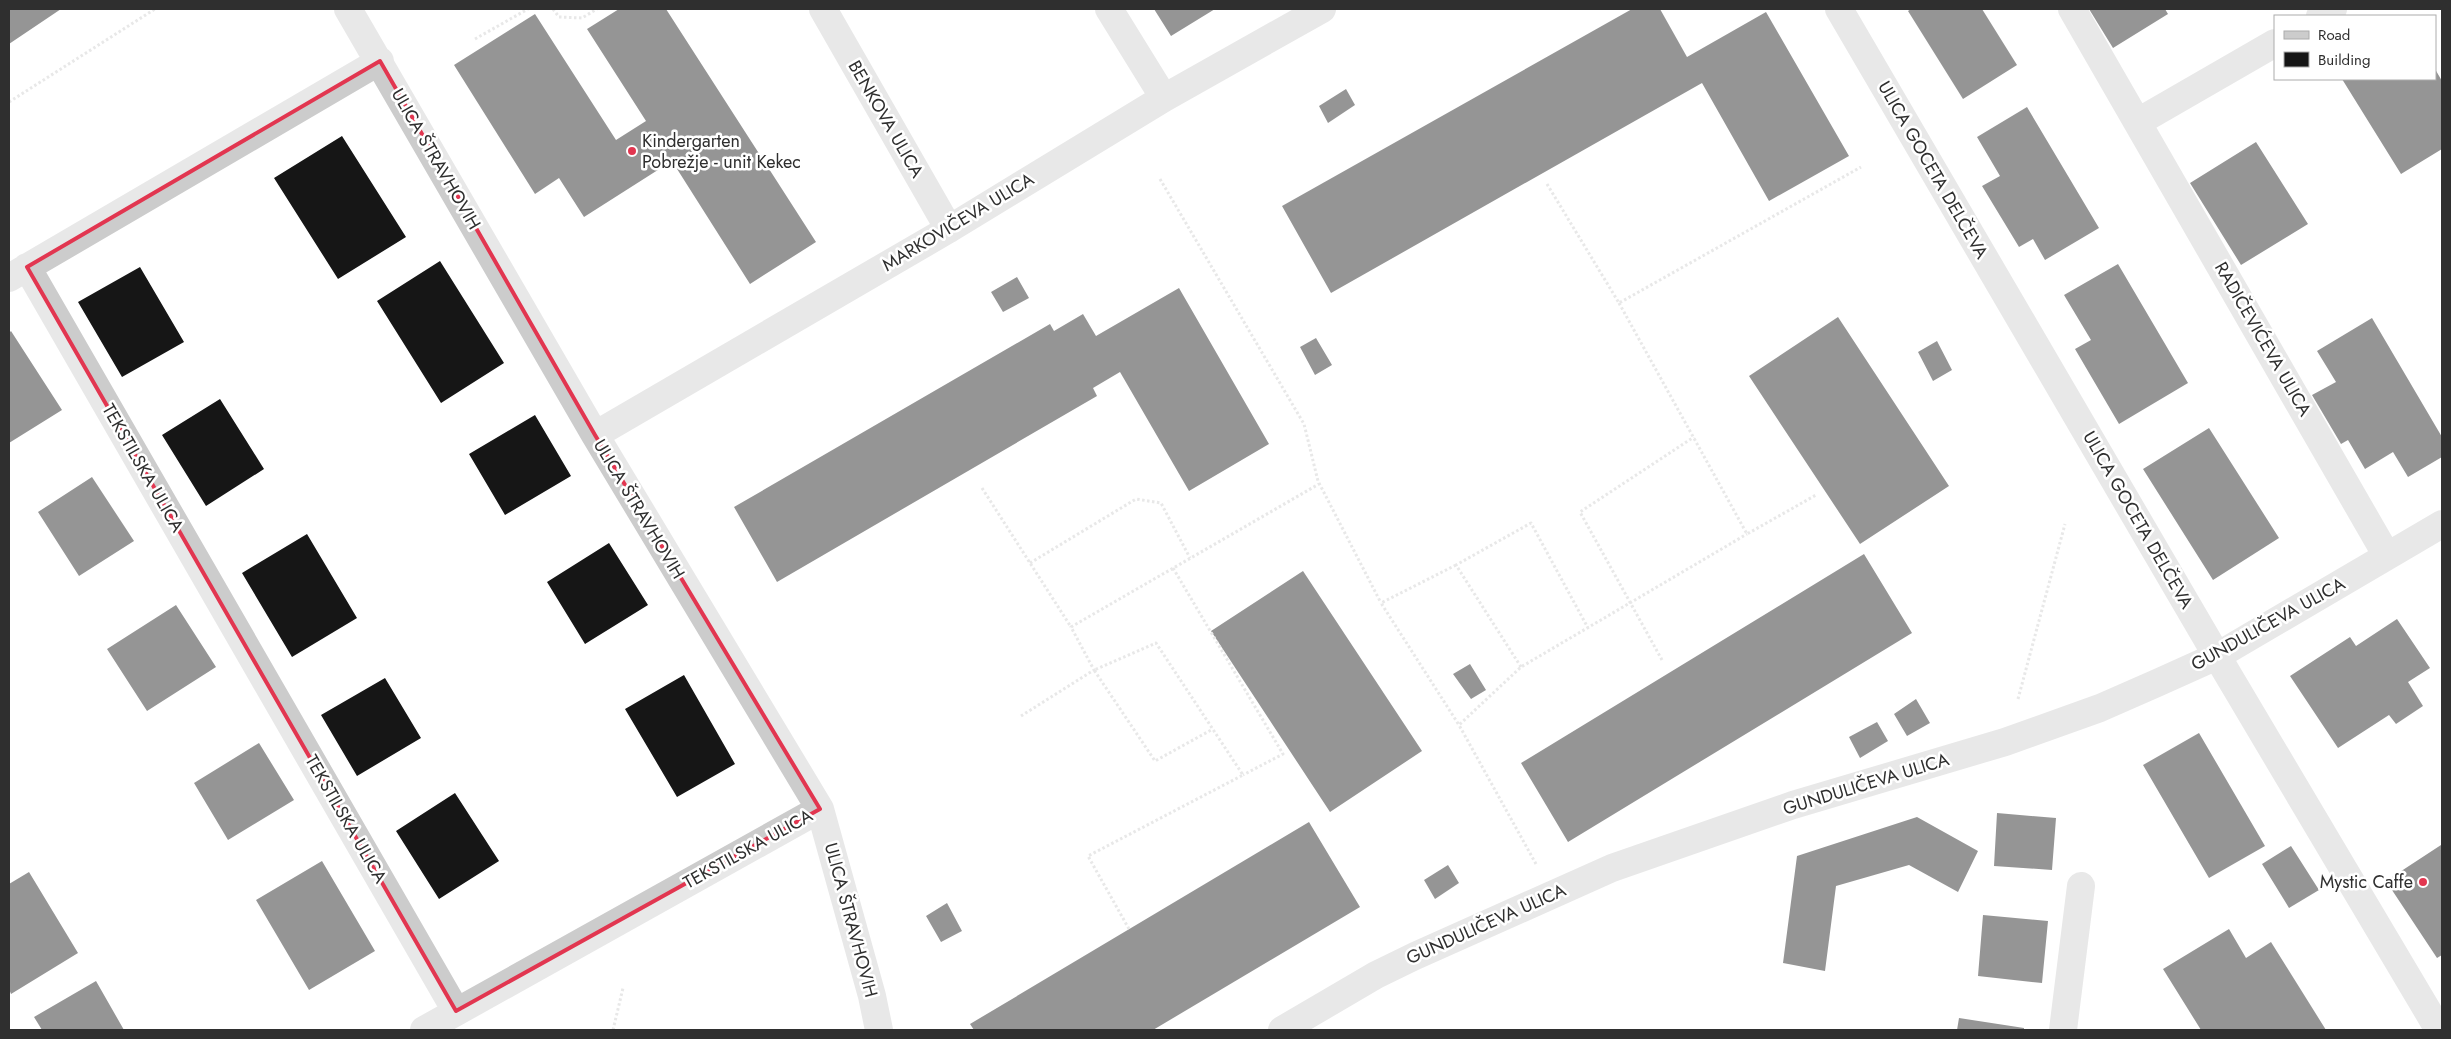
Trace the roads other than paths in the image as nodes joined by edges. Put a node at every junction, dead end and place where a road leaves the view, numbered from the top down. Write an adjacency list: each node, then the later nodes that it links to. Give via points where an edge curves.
1 (348, 9): 10 (street, ULICA ŠTRAVHOVIH)
2 (823, 9): 13 (street, BENKOVA ULICA)
3 (1110, 9): 11 (street)
4 (1322, 9): 11 (street, MARKOVIČEVA ULICA)
5 (1839, 9): 18 (street, ULICA GOCETA DELČEVA)
6 (2072, 9): 12 (street, RADIČEVIĆEVA ULICA)
7 (2333, 9): 8 (street)
8 (2322, 15)
9 (2274, 43): 12 (street)
10 (380, 61): 14 (street); 15 (street, ULICA ŠTRAVHOVIH)
11 (1164, 98): 13 (street, MARKOVIČEVA ULICA)
12 (2138, 122): 17 (street, RADIČEVIĆEVA ULICA)
13 (949, 229): 15 (street, MARKOVIČEVA ULICA)
14 (18, 272): 21 (street, TEKSTILSKA ULICA)
15 (594, 436): 19 (street, ULICA ŠTRAVHOVIH)
16 (2442, 524): 17 (street, GUNDULIČEVA ULICA)
17 (2387, 556): 18 (street, GUNDULIČEVA ULICA)
18 (2217, 656): 22 (street, ULICA GOCETA DELČEVA); 25 (street, GUNDULIČEVA ULICA, via 2100,708 2006,742 1793,804 1612,868 1478,926 1376,975)
19 (820, 809): 21 (street, TEKSTILSKA ULICA); 24 (street, ULICA ŠTRAVHOVIH)
20 (2081, 886): 26 (street)
21 (456, 1011): 23 (street)
22 (2437, 1016)
23 (424, 1030)
24 (879, 1030)
25 (1282, 1030)
26 (2064, 1030)

